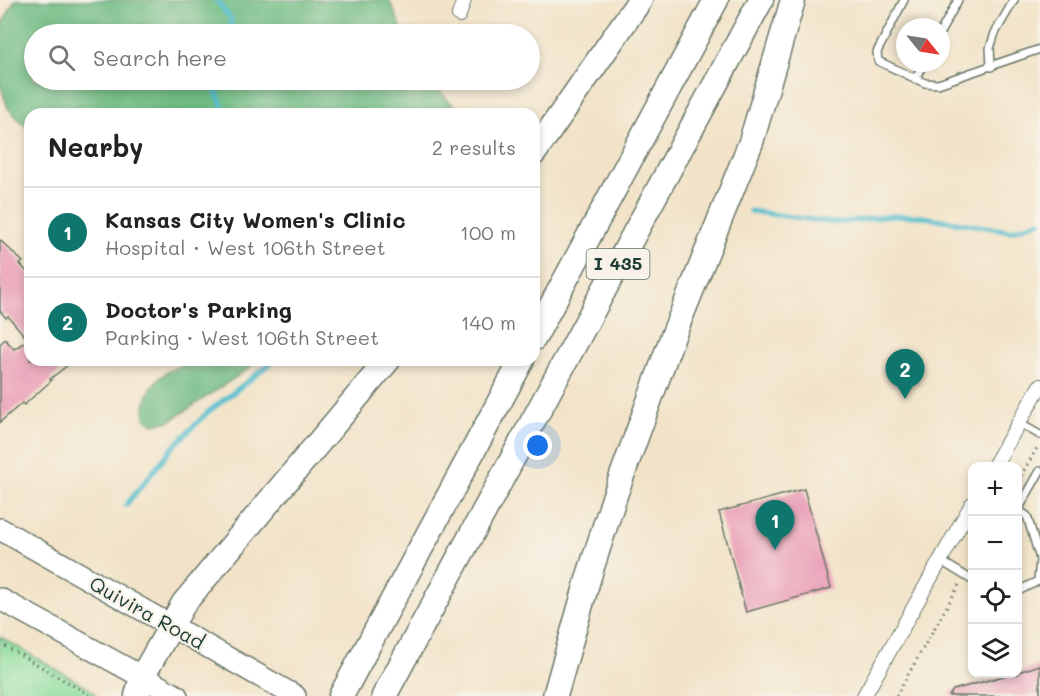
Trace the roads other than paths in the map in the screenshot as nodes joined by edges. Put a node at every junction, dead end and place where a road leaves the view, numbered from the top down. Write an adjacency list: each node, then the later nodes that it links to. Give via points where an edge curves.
1 (464, 0): 9 (street)
2 (640, 0): 15 (highway)
3 (716, 0): 16 (highway, I 435)
4 (761, 0): 38 (highway, I 435)
5 (793, 0): 39 (highway, via 751,142 671,341 615,495)
6 (904, 0): 14 (lane, via 877,52 878,61)
7 (958, 0): 10 (lane)
8 (1014, 0): 12 (lane, via 995,33 990,48)
9 (459, 15)
10 (948, 18)
11 (1040, 49): 12 (lane)
12 (991, 67): 14 (lane, via 938,84)
13 (919, 72): 14 (lane)
14 (915, 79)
15 (540, 144)
16 (540, 327)
17 (383, 366): 33 (highway, via 184,603)
18 (519, 366): 37 (highway)
19 (1040, 386): 20 (street)
20 (1019, 423): 21 (lane); 22 (street)
21 (1040, 435)
22 (996, 462)
23 (1040, 471): 24 (lane)
24 (1022, 502)
25 (968, 511): 29 (street)
26 (1022, 513): 28 (lane, via 1028,516)
27 (0, 529): 33 (main road, Quivira Road)
28 (1040, 559): 31 (lane, via 1038,581)
29 (941, 561): 30 (lane); 40 (street)
30 (968, 578)
31 (1022, 589)
32 (0, 599): 34 (main road)
33 (170, 626): 34 (highway); 36 (main road, Quivira Road)
34 (140, 686): 35 (main road)
35 (177, 696)
36 (295, 696)
37 (341, 696)
38 (384, 696)
39 (555, 696)
40 (864, 696)

